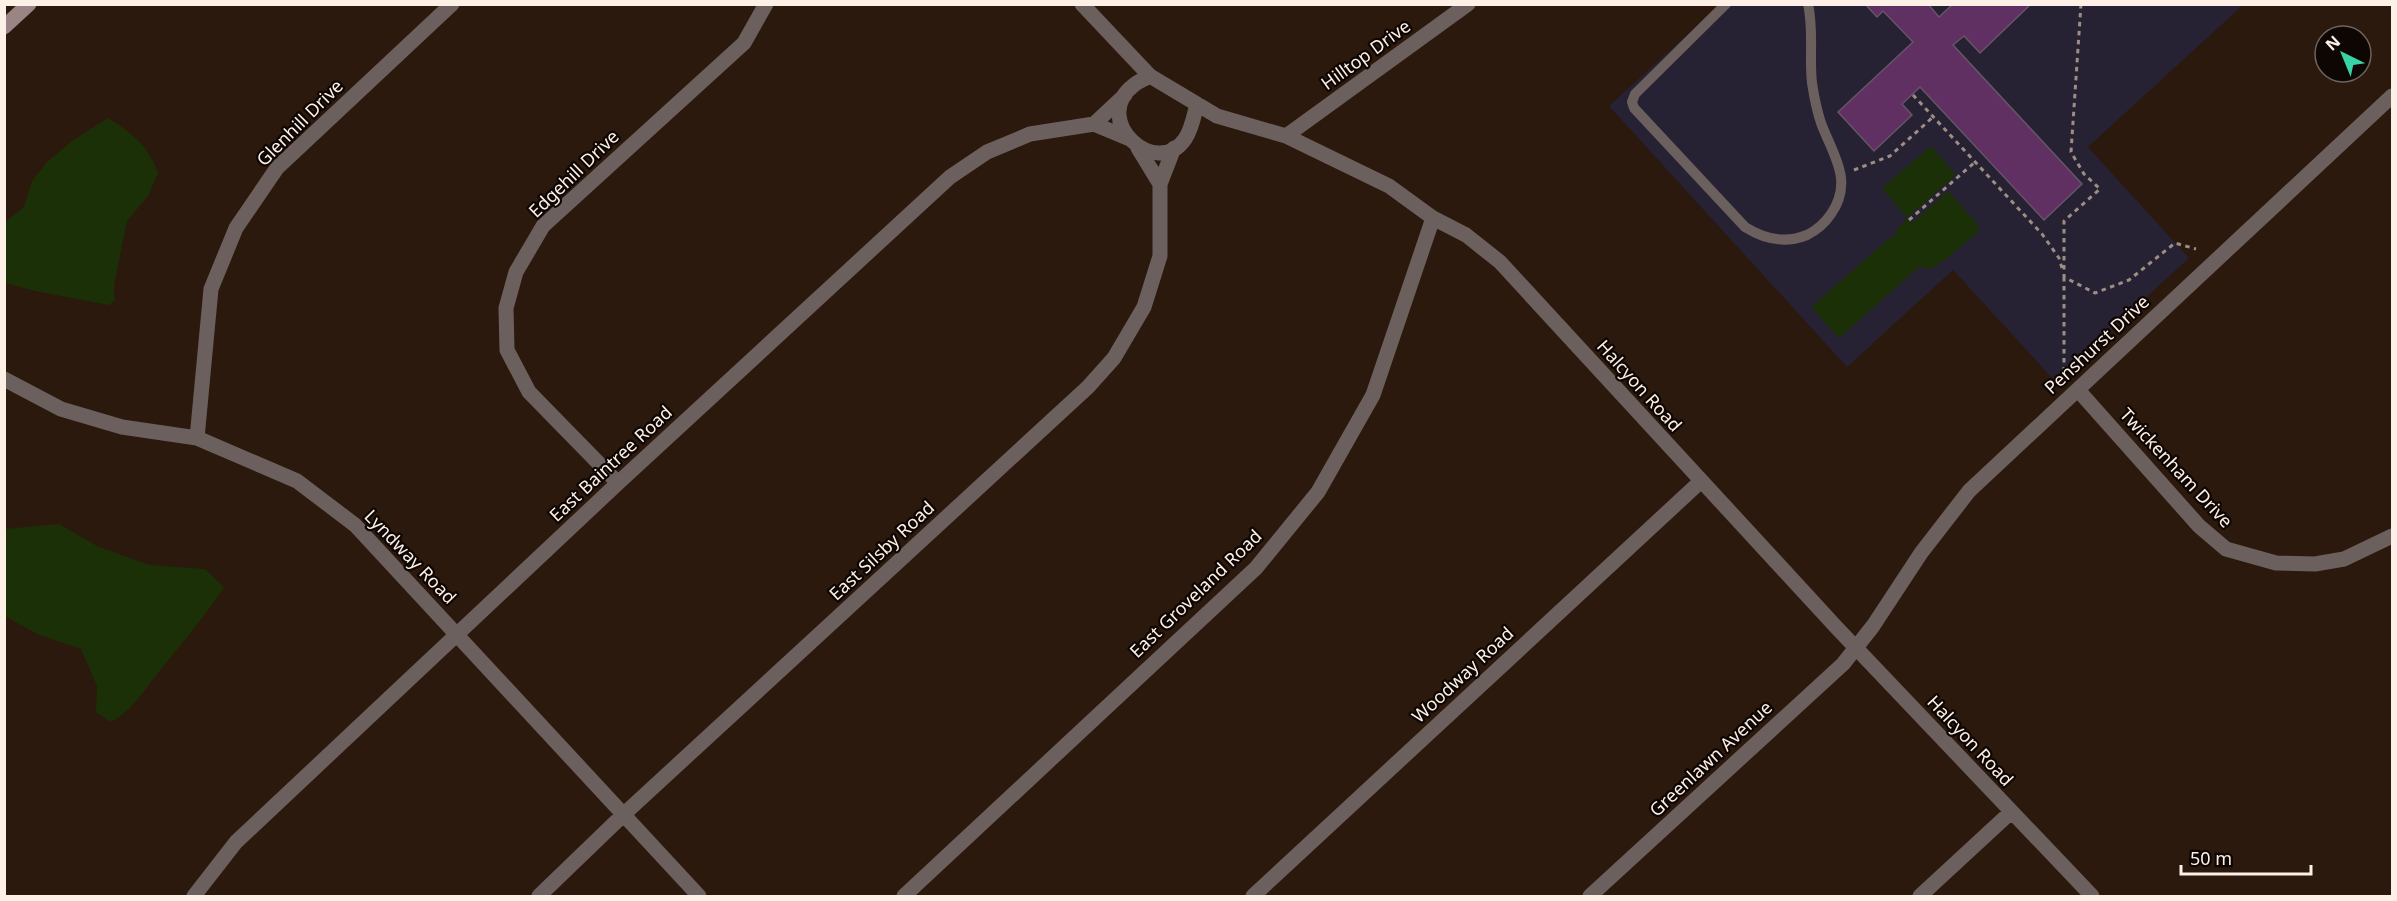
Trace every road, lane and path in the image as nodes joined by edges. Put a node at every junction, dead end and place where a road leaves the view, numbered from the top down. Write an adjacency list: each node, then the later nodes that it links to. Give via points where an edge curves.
1 (29, 4): 9 (main road)
2 (452, 4): 30 (street, Glenhill Drive, via 278,168 236,228 211,289)
3 (766, 4): 32 (street, Edgehill Drive, via 744,43 543,226 516,272 506,308 507,350 529,392)
4 (1082, 4): 10 (street, Halcyon Road)
5 (1468, 4): 17 (street, Hilltop Drive)
6 (1726, 4): 21 (lane, via 1635,94 1634,108 1745,227 1770,238 1799,238 1819,227 1838,204)
7 (1808, 4): 21 (lane, via 1814,92 1821,123)
8 (2081, 4): 26 (path, via 2071,152 2084,174 2100,189 2064,222)
9 (4, 27)
10 (1150, 76): 11 (street, via 1133,85); 14 (street, Halcyon Road)
11 (1125, 95): 16 (street); 18 (street, via 1119,118 1122,130)
12 (1913, 95): 15 (path)
13 (2392, 96): 29 (street, Penshurst Drive)
14 (1197, 104): 17 (street, Halcyon Road, via 1217,116); 19 (street, via 1184,140)
15 (1933, 117): 20 (path); 21 (path, via 1890,156)
16 (1094, 124): 18 (street); 32 (street, East Baintree Road, via 1030,134 987,152 950,177)
17 (1286, 136): 23 (street, Halcyon Road, via 1389,186)
18 (1134, 143): 19 (street, via 1150,152); 22 (street)
19 (1174, 148): 22 (street, East Silsby Road)
20 (1976, 162): 24 (path); 26 (path, via 2042,234 2059,258)
21 (1841, 174)
22 (1160, 184): 37 (street, East Silsby Road, via 1161,256 1144,306 1114,358 1088,387)
23 (1433, 218): 31 (street, Halcyon Road, via 1466,235 1500,262); 41 (street, East Groveland Road, via 1373,395 1318,492 1256,568)
24 (1909, 220)
25 (2196, 249): 26 (path, via 2175,243 2129,280 2094,293)
26 (2064, 277): 27 (path)
27 (2064, 369)
28 (4, 379): 30 (street, Lyndway Road, via 61,409 122,427)
29 (2078, 390): 33 (street, Twickenham Drive, via 2199,526 2226,549 2276,563 2315,564 2344,559); 35 (street, Penshurst Drive, via 1969,491)
30 (197, 438): 34 (street, Lyndway Road, via 297,481 355,525)
31 (1700, 482): 35 (street, Halcyon Road); 42 (street, Woodway Road)
32 (618, 483): 34 (street, East Baintree Road)
33 (2392, 536)
34 (458, 635): 37 (street, Lyndway Road); 38 (street, East Baintree Road, via 236,842)
35 (1855, 647): 36 (street, Halcyon Road); 43 (street, Greenlawn Avenue, via 1843,664)
36 (2011, 812): 44 (street); 45 (street, Halcyon Road)
37 (623, 815): 39 (street, East Silsby Road); 40 (street, Lyndway Road)
38 (194, 897)
39 (539, 897)
40 (699, 897)
41 (903, 897)
42 (1253, 897)
43 (1590, 897)
44 (1920, 897)
45 (2092, 897)

